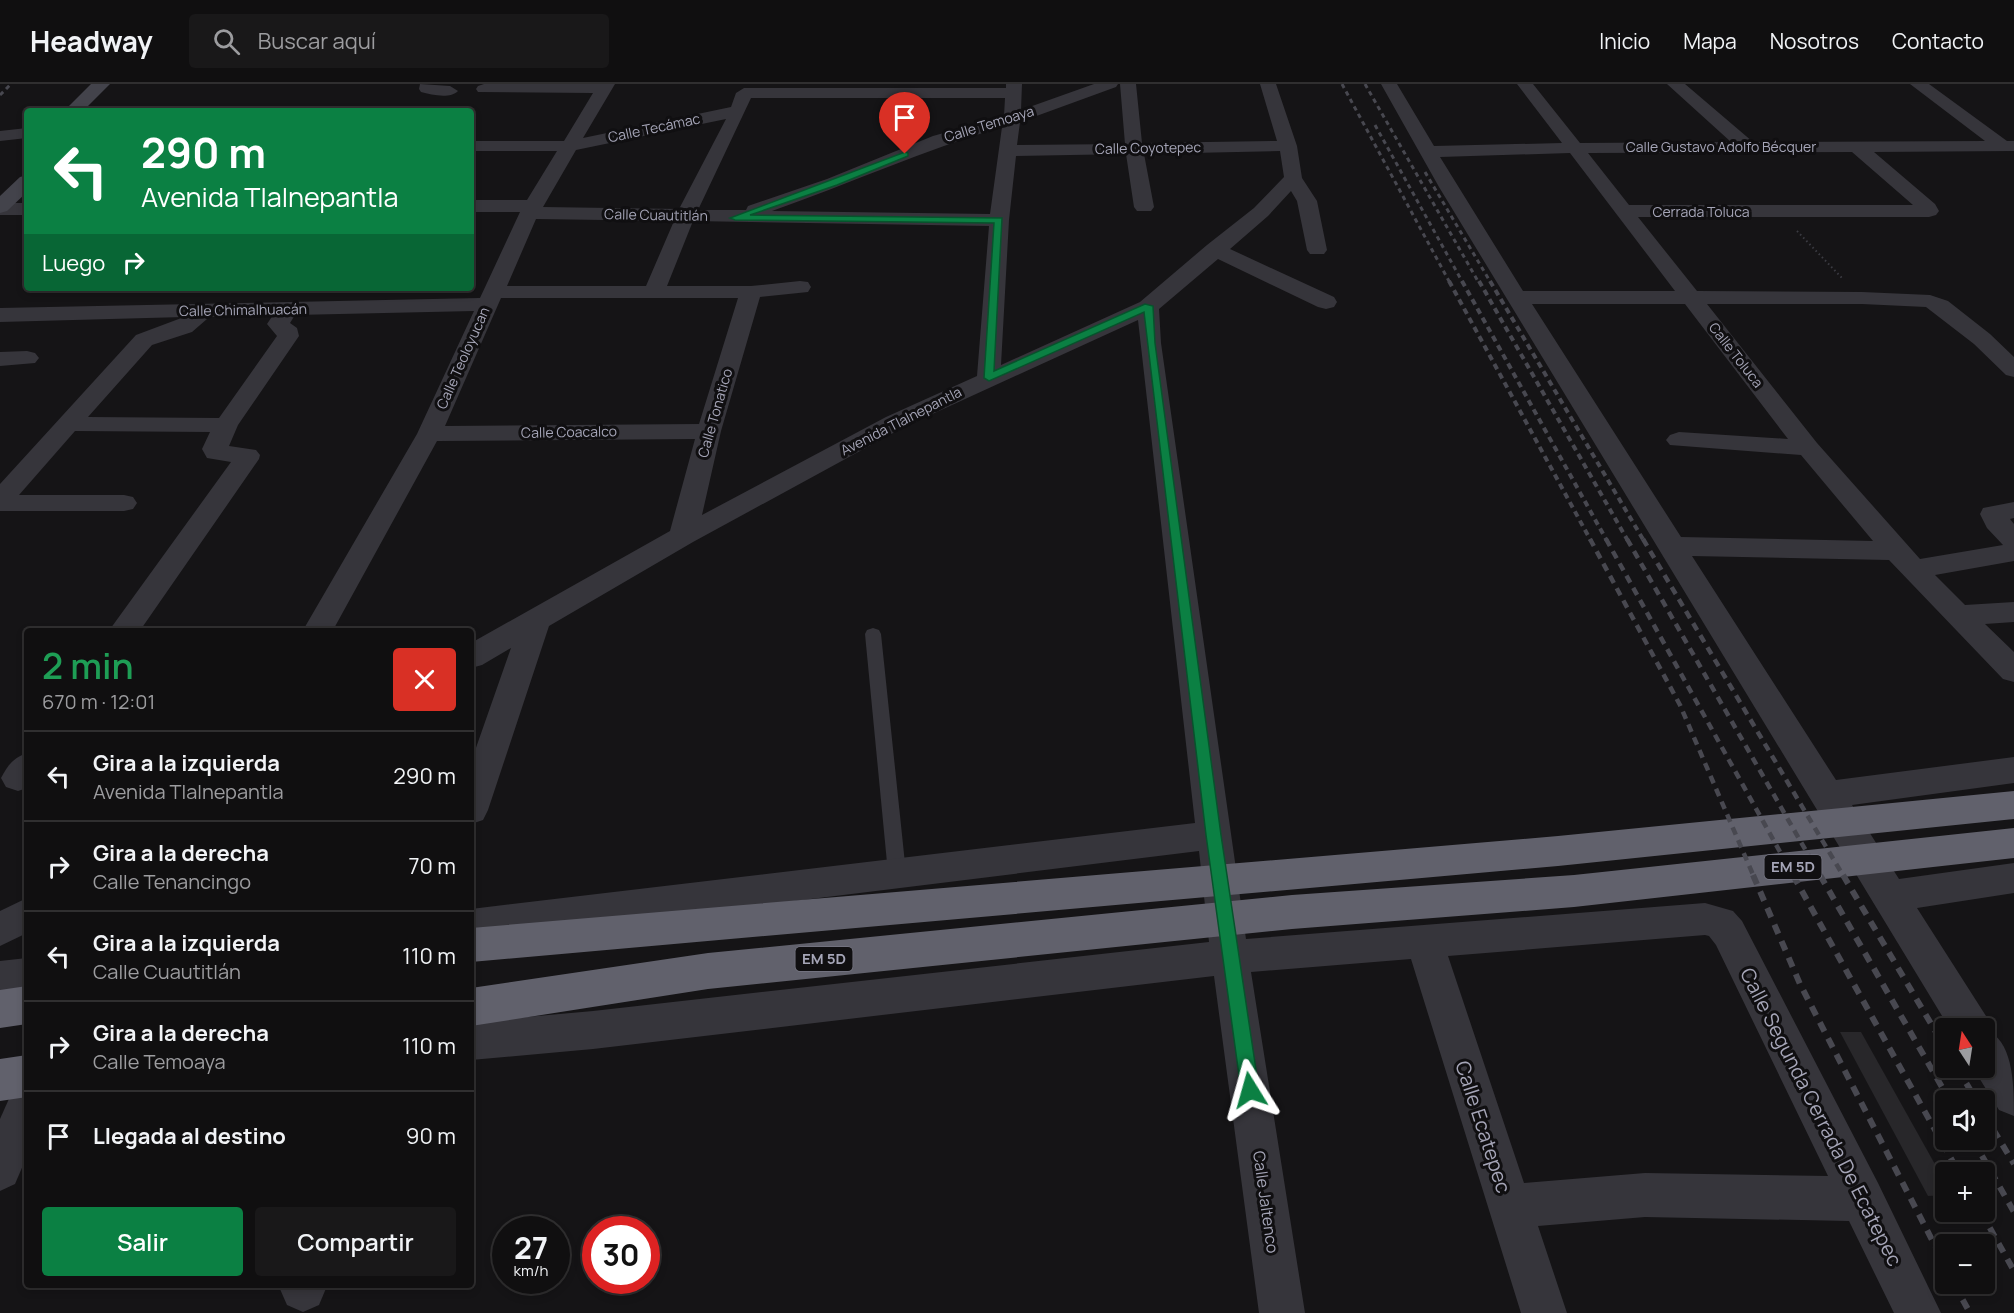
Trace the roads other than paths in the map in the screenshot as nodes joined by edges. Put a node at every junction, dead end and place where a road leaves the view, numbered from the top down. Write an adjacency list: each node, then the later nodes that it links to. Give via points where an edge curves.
1 (100, 84): 15 (main road)
2 (428, 84): 13 (street, via 427,89)
3 (1110, 84): 16 (street, Calle Temoaya)
4 (1128, 84): 26 (street)
5 (1269, 84): 21 (street)
6 (1389, 84): 28 (street)
7 (1524, 84): 24 (street, Calle Toluca)
8 (1675, 84): 25 (street)
9 (1918, 84): 22 (street)
10 (606, 86): 11 (street); 20 (street, Calle Teoloyucan)
11 (484, 89)
12 (1014, 89): 14 (street, Calle Tecámac); 16 (street)
13 (450, 91)
14 (742, 96): 20 (street, Calle Tecámac); 37 (street)
15 (76, 108)
16 (1012, 119): 27 (street); 38 (street, Calle Temoaya, via 939,140)
17 (24, 133): 18 (street)
18 (0, 136)
19 (474, 146): 20 (street, Calle Tecámac)
20 (571, 146): 35 (street, Calle Teoloyucan)
21 (1288, 146): 26 (street, Calle Coyotepec); 29 (street)
22 (2009, 146): 23 (street, Calle Gustavo Adolfo Bécquer)
23 (1857, 147): 25 (street, Calle Gustavo Adolfo Bécquer); 36 (street, Cerrada Toluca, via 1929,211)
24 (1574, 148): 25 (street, Calle Gustavo Adolfo Bécquer); 28 (street, Calle Gustavo Adolfo Bécquer); 36 (street, Calle Toluca)
25 (1749, 148)
26 (1134, 149): 27 (street, Calle Coyotepec); 32 (street)
27 (1008, 150): 39 (street)
28 (1428, 152): 46 (street)
29 (1293, 178): 40 (street, Avenida Tlalnepantla, via 1261,212); 41 (street, via 1307,201)
30 (24, 184): 33 (main road)
31 (474, 206): 35 (street, Calle Cuautitlán)
32 (1144, 207)
33 (0, 208): 34 (street)
34 (24, 209)
35 (532, 209): 37 (street, Calle Cuautitlán); 47 (street, Calle Teoloyucan)
36 (1623, 211): 45 (street, Calle Toluca)
37 (686, 215): 38 (street, Calle Cuautitlán); 44 (street)
38 (735, 218): 39 (street, Calle Cuautitlán)
39 (999, 220): 56 (street)
40 (1214, 249): 48 (street); 49 (street, Avenida Tlalnepantla)
41 (1317, 250)
42 (800, 287): 43 (street, Calle Chimalhuacán)
43 (751, 292): 44 (street, Calle Chimalhuacán); 59 (street, Calle Tonatico)
44 (653, 293): 47 (street, Calle Chimalhuacán)
45 (1690, 296): 46 (street); 55 (street, via 1930,301 1982,339); 62 (street, Calle Toluca)
46 (1517, 297): 68 (street)
47 (490, 298): 50 (street, Calle Chimalhuacán); 60 (street, Calle Teoloyucan)
48 (1326, 302)
49 (1148, 306): 56 (street, Avenida Tlalnepantla); 83 (street, Calle Jaltenco)
50 (288, 309): 51 (street, Calle Chimalhuacán); 58 (street, via 278,324 288,336)
51 (204, 311): 52 (street, Calle Chimalhuacán); 57 (street, via 188,326 144,340)
52 (0, 315)
53 (0, 358): 54 (street)
54 (27, 358)
55 (2014, 370)
56 (989, 378): 66 (street, Avenida Tlalnepantla, via 895,422)
57 (67, 424): 58 (street); 63 (street)
58 (226, 424): 74 (street, via 216,453 247,455 246,459)
59 (709, 431): 60 (street, Calle Coacalco); 66 (street, Calle Tonatico)
60 (429, 434): 75 (street, Calle Teoloyucan)
61 (1678, 440): 62 (street)
62 (1808, 448): 70 (street, Calle Toluca)
63 (0, 501): 64 (street)
64 (124, 503)
65 (2014, 510): 67 (street, via 1993,514)
66 (683, 536): 73 (street, Avenida Tlalnepantla)
67 (2014, 540)
68 (1672, 546): 70 (street); 80 (street)
69 (2014, 552): 70 (street)
70 (1905, 561): 72 (street, Calle Toluca)
71 (2014, 612): 72 (street)
72 (1961, 615): 78 (street, Calle Toluca)
73 (536, 620): 77 (street, Avenida Tlalnepantla); 81 (street)
74 (126, 628)
75 (319, 628)
76 (873, 634): 85 (lane)
77 (474, 655)
78 (2014, 671)
79 (2014, 770): 80 (street)
80 (1826, 795): 86 (street)
81 (474, 801)
82 (1999, 807): 91 (highway, EM 5D, via 1558,851)
83 (1214, 835): 85 (street); 92 (street, Calle Jaltenco)
84 (2014, 855): 86 (street); 96 (highway, EM 5D, via 1179,923 708,970)
85 (897, 873): 88 (street)
86 (1889, 896): 98 (street)
87 (24, 916): 89 (street)
88 (474, 925)
89 (0, 930)
90 (1424, 940): 92 (street); 108 (street, Calle Segunda Cerrada De Ecatepec, via 1706,919 1719,922 1729,933); 109 (street, Calle Ecatepec)
91 (474, 945)
92 (1230, 957): 99 (street); 110 (street, Calle Jaltenco)
93 (24, 975): 94 (street)
94 (0, 978)
95 (24, 1005): 97 (highway)
96 (474, 1007)
97 (0, 1009)
98 (1965, 1018)
99 (474, 1041)
100 (1995, 1066): 104 (street)
101 (24, 1076): 102 (highway)
102 (0, 1080)
103 (24, 1094): 105 (street)
104 (2014, 1096)
105 (0, 1098)
106 (24, 1113): 107 (street)
107 (0, 1168)
108 (1863, 1199): 109 (street, via 1645,1195); 112 (street, Calle Segunda Cerrada De Ecatepec)
109 (1508, 1206): 111 (street, Calle Ecatepec)
110 (1282, 1313)
111 (1544, 1313)
112 (1918, 1313)

